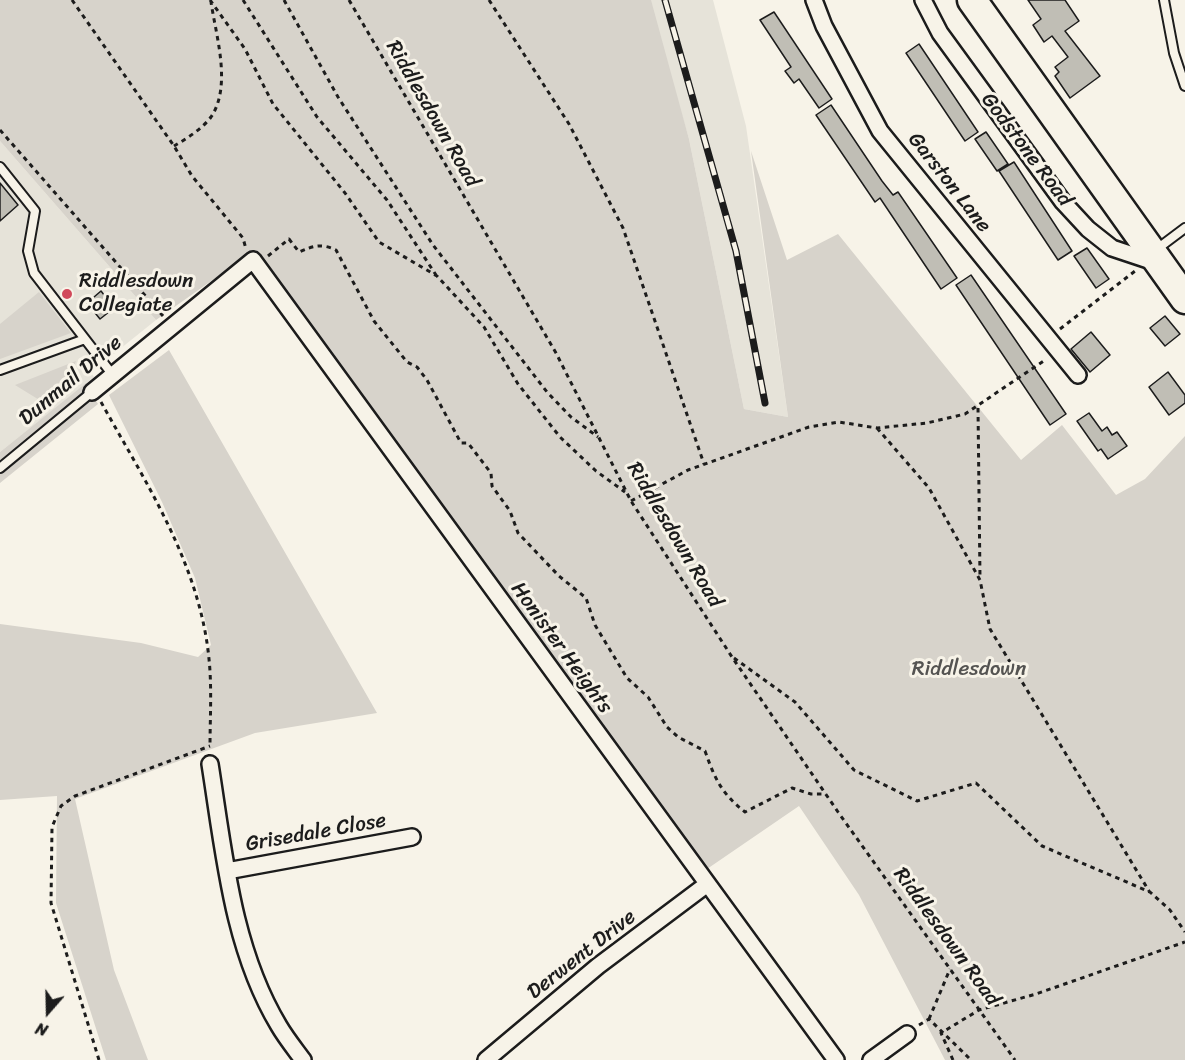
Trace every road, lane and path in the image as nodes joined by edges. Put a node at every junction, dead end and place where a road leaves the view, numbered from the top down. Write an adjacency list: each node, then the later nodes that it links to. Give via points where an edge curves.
1 (72, 0): 13 (path)
2 (210, 0): 13 (path, via 220,57 217,102 210,117 190,137); 18 (path, via 245,49 273,104 379,242)
3 (243, 0): 18 (path, via 317,117 387,200)
4 (284, 0): 30 (path, via 338,96 433,244 547,392 571,417)
5 (349, 0): 30 (path, Riddlesdown Road, via 556,353)
6 (489, 0): 31 (path, via 569,124 623,228)
7 (814, 0): 21 (street, Garston Lane, via 880,131)
8 (923, 0): 16 (street, Godstone Road, via 940,33 1063,202 1112,248)
9 (972, 0): 16 (highway, Godstone Road)
10 (1164, 0): 11 (lane)
11 (1185, 86)
12 (0, 130): 20 (path)
13 (174, 146): 17 (path, via 192,176 243,238 247,254)
14 (0, 167): 22 (lane, via 36,211 28,251 34,273)
15 (1185, 228): 16 (lane)
16 (1153, 259): 19 (highway, Godstone Road); 21 (path)
17 (255, 262): 20 (street, Dunmail Drive); 39 (path, via 289,239 299,252 324,245 336,250 374,321 407,362 417,367 435,391 438,404 461,443 468,443 491,473 492,486 510,511 518,533 586,598 595,625 627,678 648,698 667,727 705,751 718,785 736,805 745,812 792,788); 42 (street, Honister Heights)
18 (437, 276): 33 (path, via 484,327 518,384 560,438)
19 (1185, 299)
20 (171, 325): 25 (street, Dunmail Drive)
21 (1048, 338): 23 (street, Garston Lane)
22 (85, 339): 24 (lane); 25 (lane)
23 (1058, 351): 26 (street, Garston Lane); 28 (path)
24 (0, 370)
25 (112, 374): 27 (street, Dunmail Drive)
26 (1078, 375)
27 (93, 391): 32 (lane, Dunmail Drive); 37 (path, via 159,507 193,582 209,659)
28 (978, 407): 29 (path, via 927,423); 35 (path)
29 (877, 429): 31 (path, via 839,422 809,427); 35 (path, via 929,488)
30 (599, 437): 33 (path, Riddlesdown Road)
31 (704, 464): 34 (path)
32 (0, 468)
33 (628, 494): 34 (path, Riddlesdown Road)
34 (631, 501): 36 (path, Riddlesdown Road)
35 (980, 580): 43 (path, via 990,629)
36 (732, 657): 39 (path, Riddlesdown Road); 43 (path, via 795,702 854,770 917,801 976,783 1042,846)
37 (210, 746): 38 (path); 51 (path, via 75,796 61,806 52,827 51,903)
38 (210, 764): 41 (street)
39 (826, 794): 46 (path, Riddlesdown Road)
40 (412, 837): 41 (street, Grisedale Close)
41 (226, 871): 52 (street, via 235,915 255,974 278,1026)
42 (706, 885): 53 (street, Derwent Drive, via 598,966); 54 (street, Honister Heights)
43 (1150, 892): 44 (path, via 1170,910)
44 (1185, 932)
45 (1185, 942): 47 (path)
46 (950, 969): 47 (path, Riddlesdown Road); 48 (path)
47 (979, 1010): 49 (path); 58 (path, Riddlesdown Road)
48 (929, 1019): 49 (path); 50 (path)
49 (941, 1033): 56 (path); 57 (path)
50 (907, 1034): 55 (street)
51 (99, 1060)
52 (303, 1060)
53 (486, 1060)
54 (836, 1060)
55 (871, 1060)
56 (953, 1060)
57 (971, 1060)
58 (1016, 1060)

